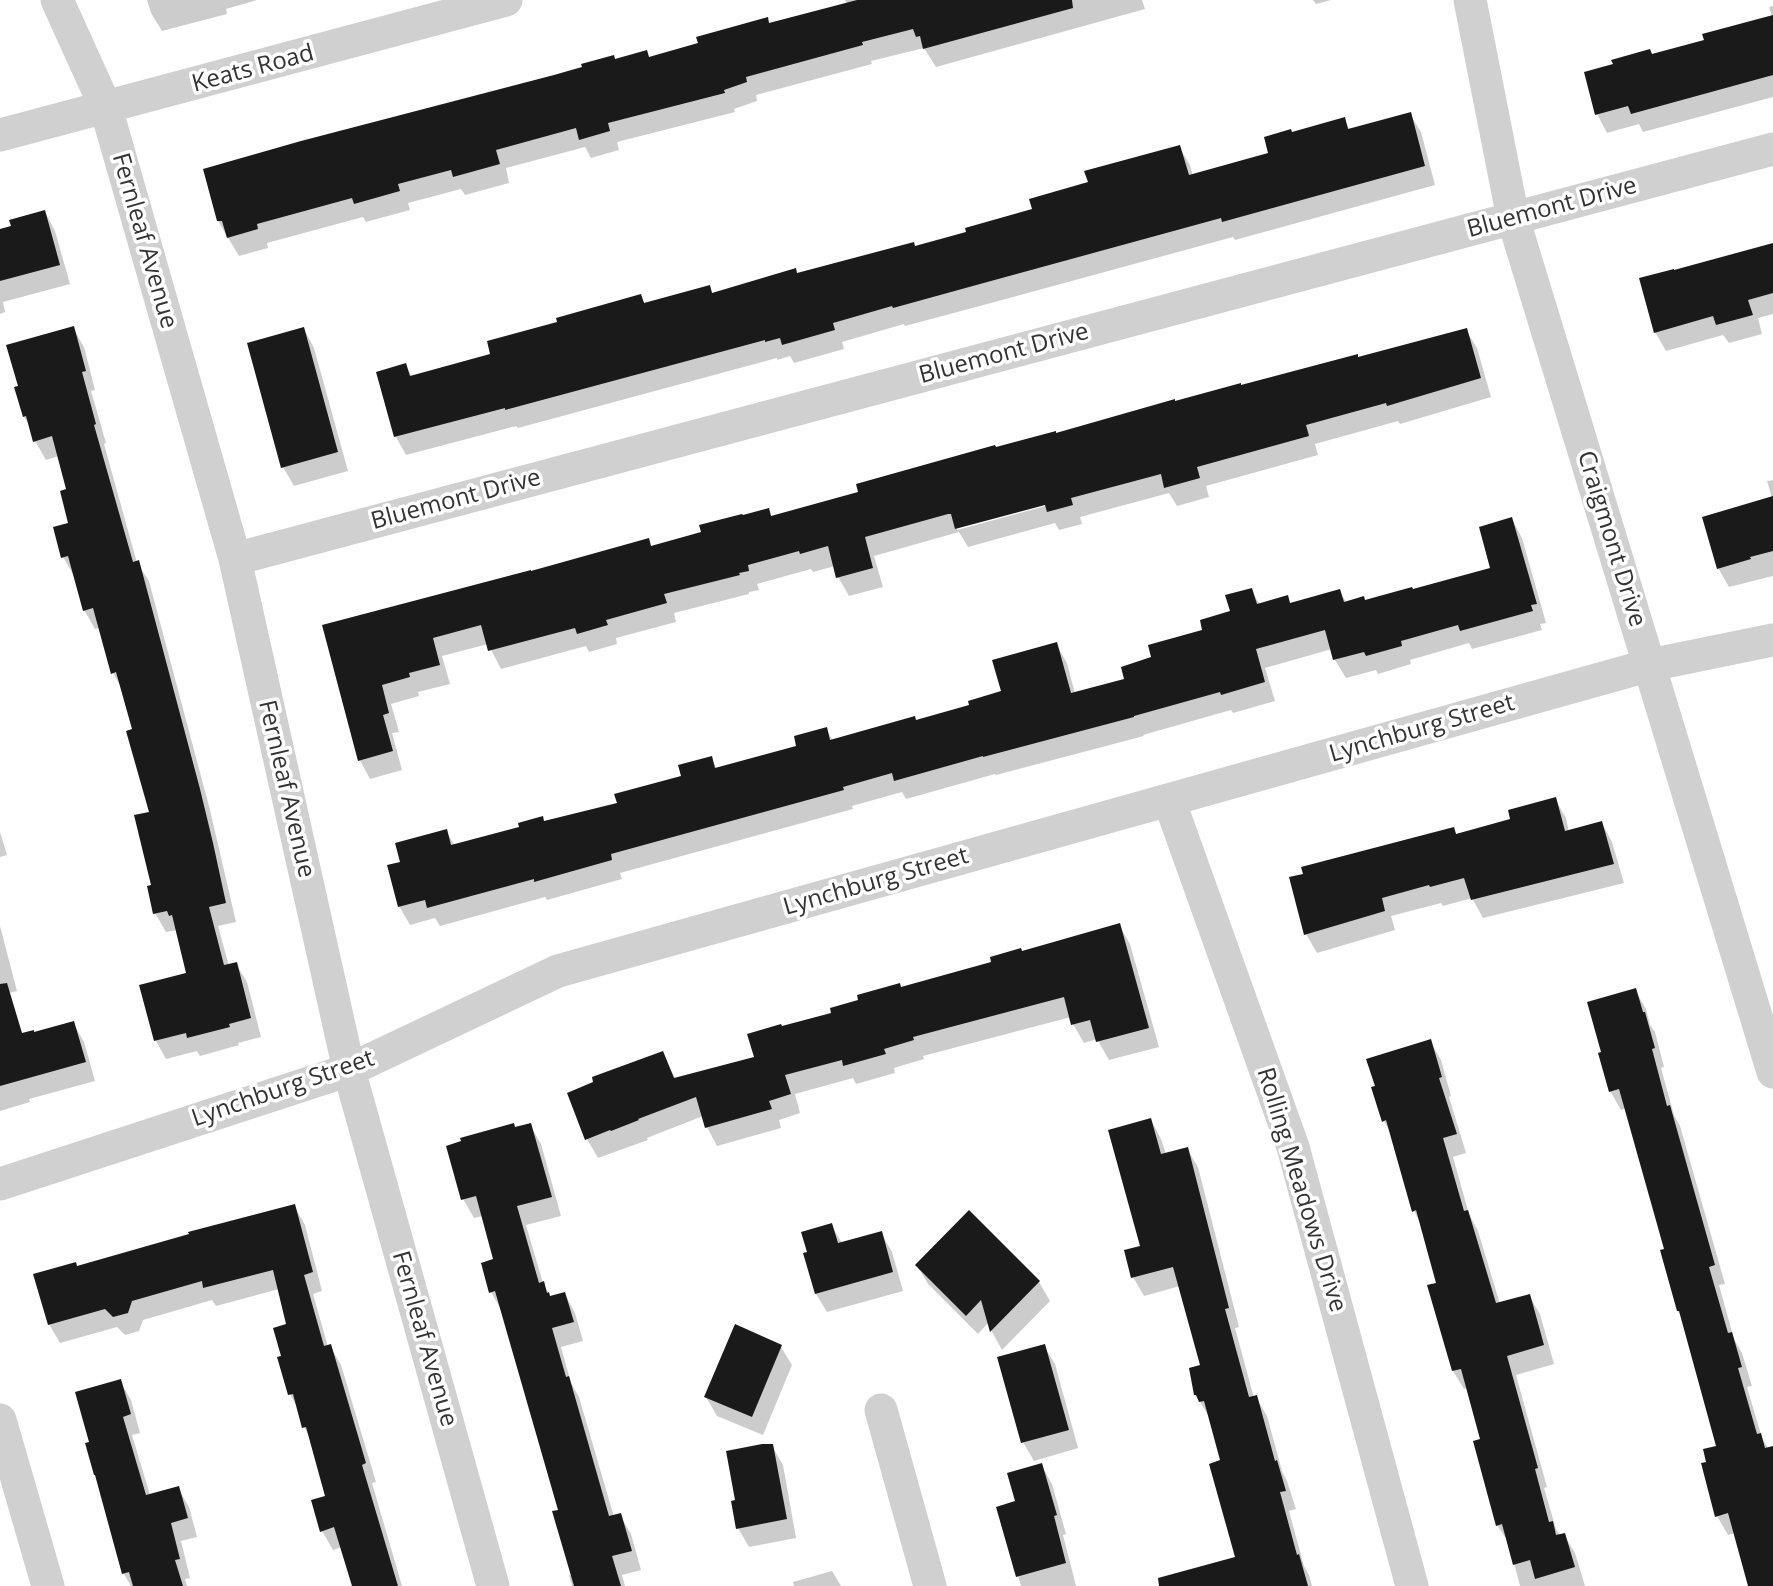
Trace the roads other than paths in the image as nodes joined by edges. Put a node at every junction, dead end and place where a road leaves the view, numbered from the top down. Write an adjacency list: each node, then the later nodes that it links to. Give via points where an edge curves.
1 (57, 0): 4 (street, Fernleaf Avenue)
2 (506, 0): 4 (street, Keats Road)
3 (1470, 0): 7 (street, Craigmont Drive)
4 (106, 108): 5 (street, Keats Road); 8 (street, Fernleaf Avenue)
5 (0, 135)
6 (1773, 149): 7 (street, Bluemont Drive)
7 (1513, 218): 8 (street, Bluemont Drive); 10 (street, Craigmont Drive)
8 (235, 559): 12 (street, Fernleaf Avenue)
9 (1773, 640): 10 (street, Lynchburg Street)
10 (1650, 665): 11 (street, Lynchburg Street); 13 (street, Craigmont Drive)
11 (1169, 800): 12 (street, Lynchburg Street, via 558,971); 20 (street, Rolling Meadows Drive, via 1293,1147)
12 (349, 1070): 14 (street, Lynchburg Street); 18 (street, Fernleaf Avenue)
13 (1773, 1073)
14 (0, 1184)
15 (881, 1410): 19 (street)
16 (0, 1420): 17 (street)
17 (48, 1586)
18 (493, 1586)
19 (930, 1586)
20 (1412, 1586)

